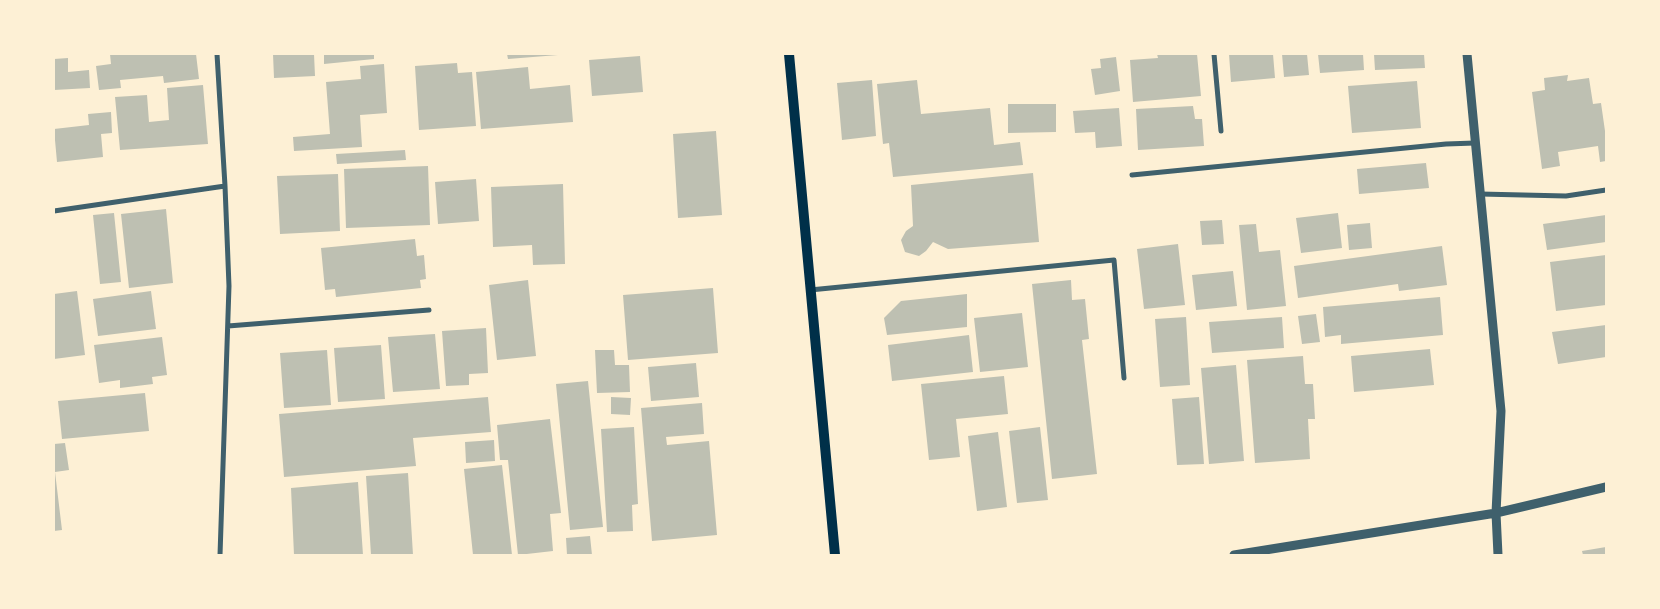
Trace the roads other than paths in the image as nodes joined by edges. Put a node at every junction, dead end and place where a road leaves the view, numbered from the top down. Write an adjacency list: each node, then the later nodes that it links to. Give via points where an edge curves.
1 (218, 54): 8 (street)
2 (789, 54): 12 (main road)
3 (1214, 54): 5 (street)
4 (1467, 54): 6 (street)
5 (1221, 131)
6 (1475, 143): 7 (street); 10 (street)
7 (1132, 175)
8 (225, 186): 11 (street); 14 (street)
9 (1606, 190): 10 (street, via 1566,196)
10 (1480, 194): 17 (street, via 1501,411)
11 (54, 211)
12 (810, 290): 15 (street, via 1114,260); 19 (main road)
13 (429, 310): 14 (street)
14 (228, 326): 18 (street)
15 (1124, 378)
16 (1606, 487): 17 (street)
17 (1496, 513): 20 (street); 21 (street)
18 (220, 555)
19 (835, 555)
20 (1234, 555)
21 (1498, 555)

